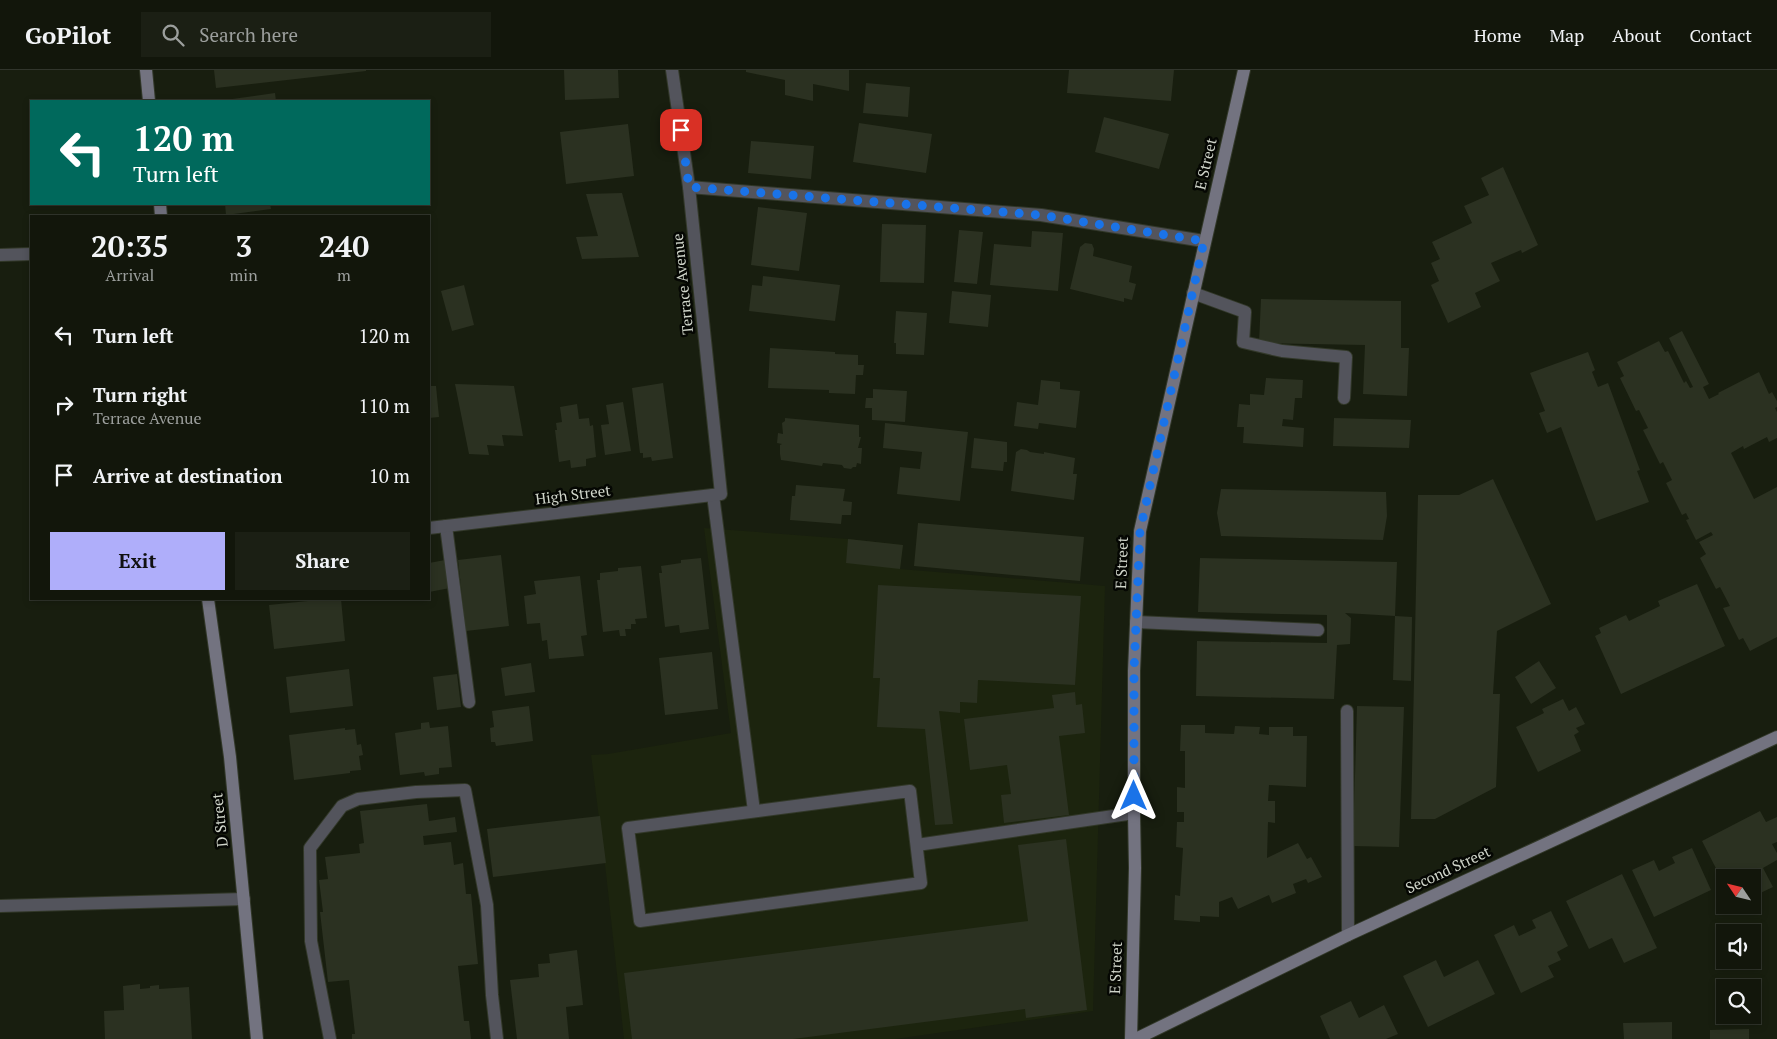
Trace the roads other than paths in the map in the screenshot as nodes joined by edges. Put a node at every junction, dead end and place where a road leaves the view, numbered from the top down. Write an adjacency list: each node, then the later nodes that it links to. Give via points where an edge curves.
1 (146, 70): 4 (street)
2 (672, 70): 5 (street, Terrace Avenue)
3 (1244, 70): 6 (street, E Street)
4 (149, 100)
5 (689, 187): 6 (street, via 1040,215); 11 (street, Terrace Avenue)
6 (1204, 241): 9 (street, E Street)
7 (30, 254): 8 (street)
8 (0, 255)
9 (1193, 293): 10 (street, via 1245,312 1243,342 1282,352 1346,357); 15 (street, E Street, via 1140,531)
10 (1344, 398)
11 (717, 495): 12 (street, High Street); 20 (street, Terrace Avenue)
12 (446, 526): 13 (street, High Street); 17 (street)
13 (430, 528)
14 (208, 600): 23 (street, D Street, via 230,757)
15 (1136, 622): 16 (street); 21 (street, E Street)
16 (1318, 630)
17 (469, 702)
18 (1347, 711): 25 (street)
19 (1777, 737): 25 (street, Second Street)
20 (754, 811): 22 (street, via 910,791); 22 (street, via 628,828 640,921 921,883)
21 (1134, 813): 22 (street); 29 (street, E Street, via 1136,868)
22 (917, 845)
23 (244, 899): 24 (street); 26 (street, D Street)
24 (0, 906)
25 (1348, 935): 30 (street, Second Street)
26 (257, 1039)
27 (330, 1039): 28 (street, via 311,941 310,848 342,806 358,799 465,790 487,905)
28 (497, 1039)
29 (1131, 1039)
30 (1136, 1039)

